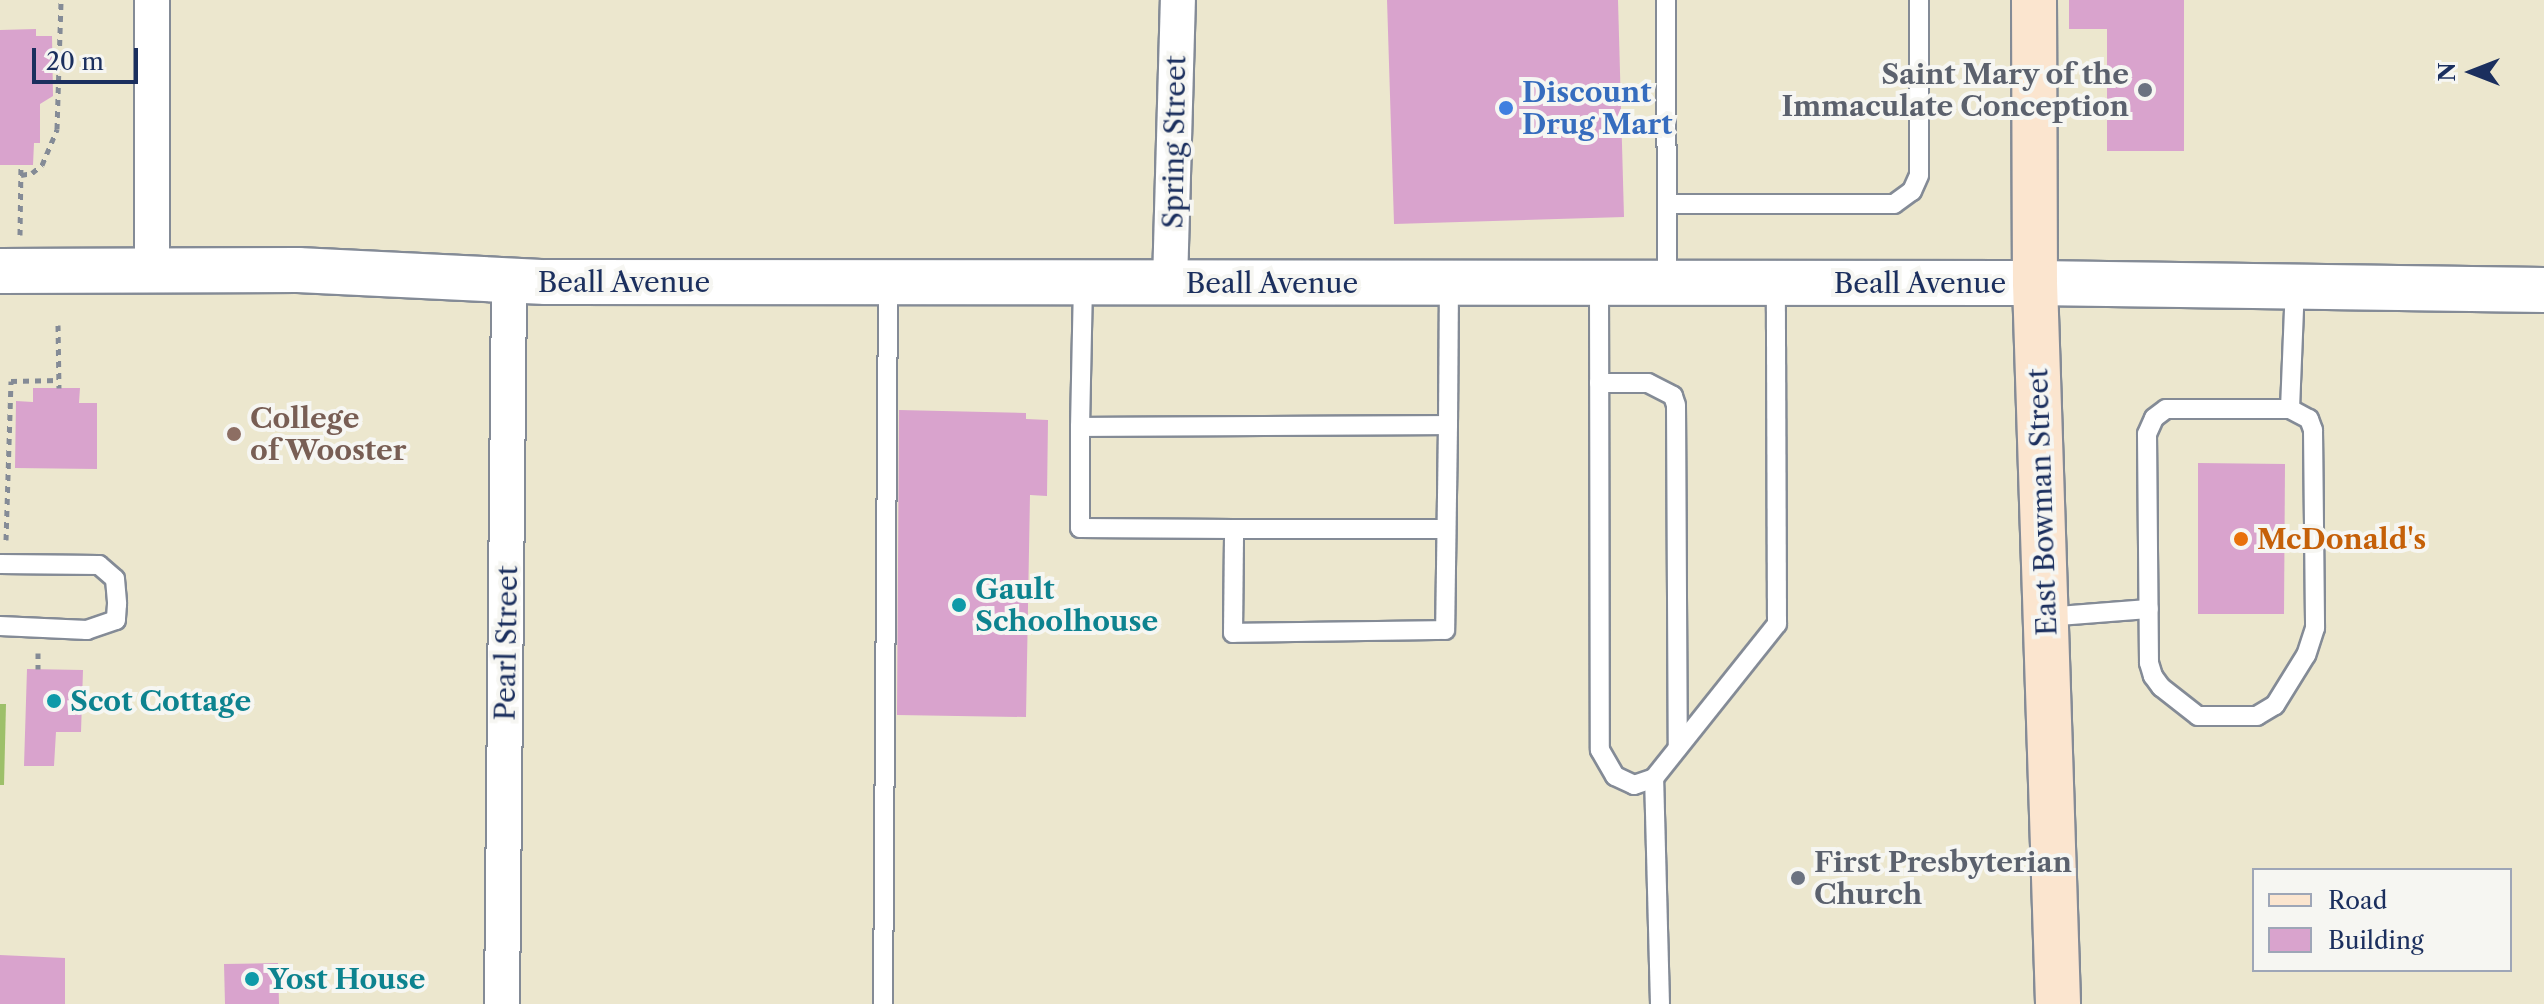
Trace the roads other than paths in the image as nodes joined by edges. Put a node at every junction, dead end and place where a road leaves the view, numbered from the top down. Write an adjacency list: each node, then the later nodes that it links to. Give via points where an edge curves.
1 (152, 0): 8 (street)
2 (1178, 0): 12 (street, Spring Street)
3 (1666, 0): 6 (lane)
4 (1919, 0): 6 (lane, via 1919,175 1912,191 1894,204)
5 (2034, 0): 17 (main road, East Bowman Street)
6 (1667, 204): 15 (lane)
7 (10, 256): 8 (street, Beall Avenue)
8 (152, 272): 9 (street, Beall Avenue, via 298,270)
9 (509, 282): 10 (street, Beall Avenue); 32 (street, Pearl Street)
10 (888, 283): 11 (street, Beall Avenue); 33 (lane)
11 (1083, 283): 12 (street, Beall Avenue); 23 (lane)
12 (1170, 283): 13 (street, Beall Avenue)
13 (1449, 283): 14 (street, Beall Avenue); 22 (lane)
14 (1599, 283): 15 (street, Beall Avenue); 20 (lane)
15 (1667, 283): 16 (street, Beall Avenue)
16 (1776, 283): 17 (street, Beall Avenue); 30 (lane, via 1777,624)
17 (2035, 283): 18 (street, Beall Avenue); 28 (main road, East Bowman Street)
18 (2295, 287): 19 (street, Beall Avenue); 21 (lane)
19 (2544, 290)
20 (1599, 383): 30 (lane, via 1648,383 1673,396 1676,405); 31 (lane, via 1600,750 1615,776 1634,785)
21 (2290, 409): 27 (lane, via 2166,409 2154,418 2147,434); 27 (lane, via 2309,419 2313,430 2315,628 2306,655 2275,705 2257,716 2209,718 2189,712 2153,676)
22 (1448, 425): 23 (lane); 25 (lane)
23 (1080, 427): 24 (lane, via 1080,528)
24 (1234, 529): 25 (lane); 25 (lane, via 1233,633 1445,630)
25 (1446, 529)
26 (2, 564): 29 (lane, via 99,565 115,579 116,620 87,630)
27 (2149, 609): 28 (lane)
28 (2045, 617): 35 (main road, East Bowman Street)
29 (0, 626)
30 (1678, 748): 31 (lane)
31 (1654, 778): 34 (lane)
32 (502, 1004)
33 (883, 1004)
34 (1660, 1004)
35 (2058, 1004)

